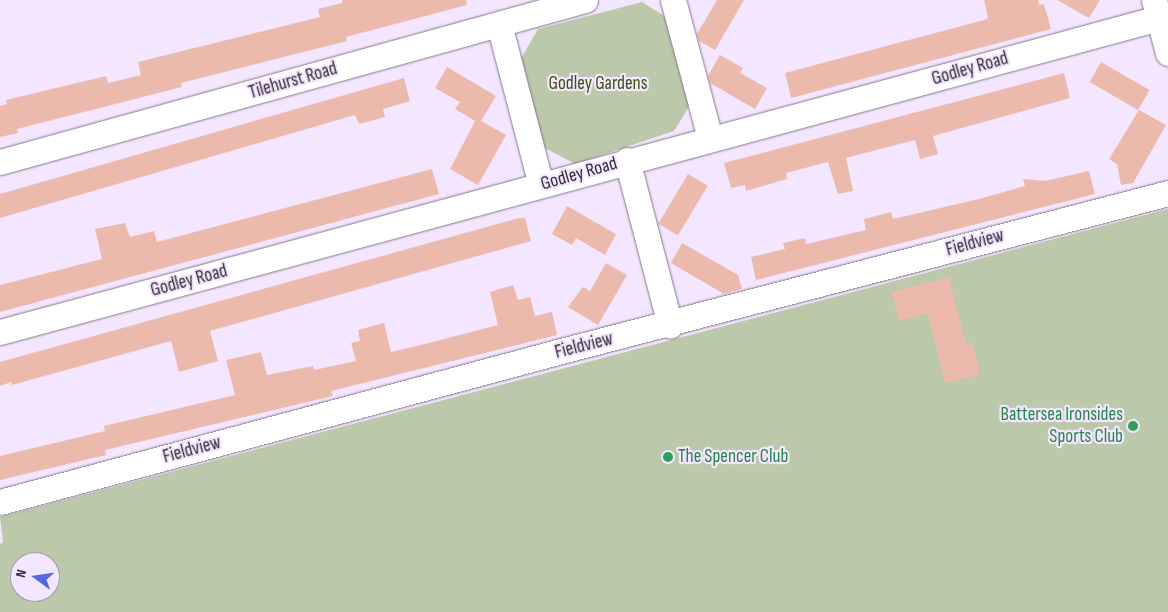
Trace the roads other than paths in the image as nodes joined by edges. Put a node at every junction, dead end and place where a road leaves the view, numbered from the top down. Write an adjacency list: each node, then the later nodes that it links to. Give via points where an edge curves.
1 (585, 0): 4 (street, Tilehurst Road)
2 (673, 0): 6 (street)
3 (1157, 9): 5 (street); 6 (street, Godley Road)
4 (499, 24): 8 (street, Tilehurst Road); 9 (street)
5 (1168, 53)
6 (710, 138): 7 (street, Godley Road)
7 (627, 160): 9 (street, Godley Road); 11 (street)
8 (0, 162)
9 (542, 185): 12 (street, Godley Road)
10 (1168, 193): 11 (street, Fieldview)
11 (670, 325): 13 (street, Fieldview, via 565,350)
12 (0, 332)
13 (0, 502)

